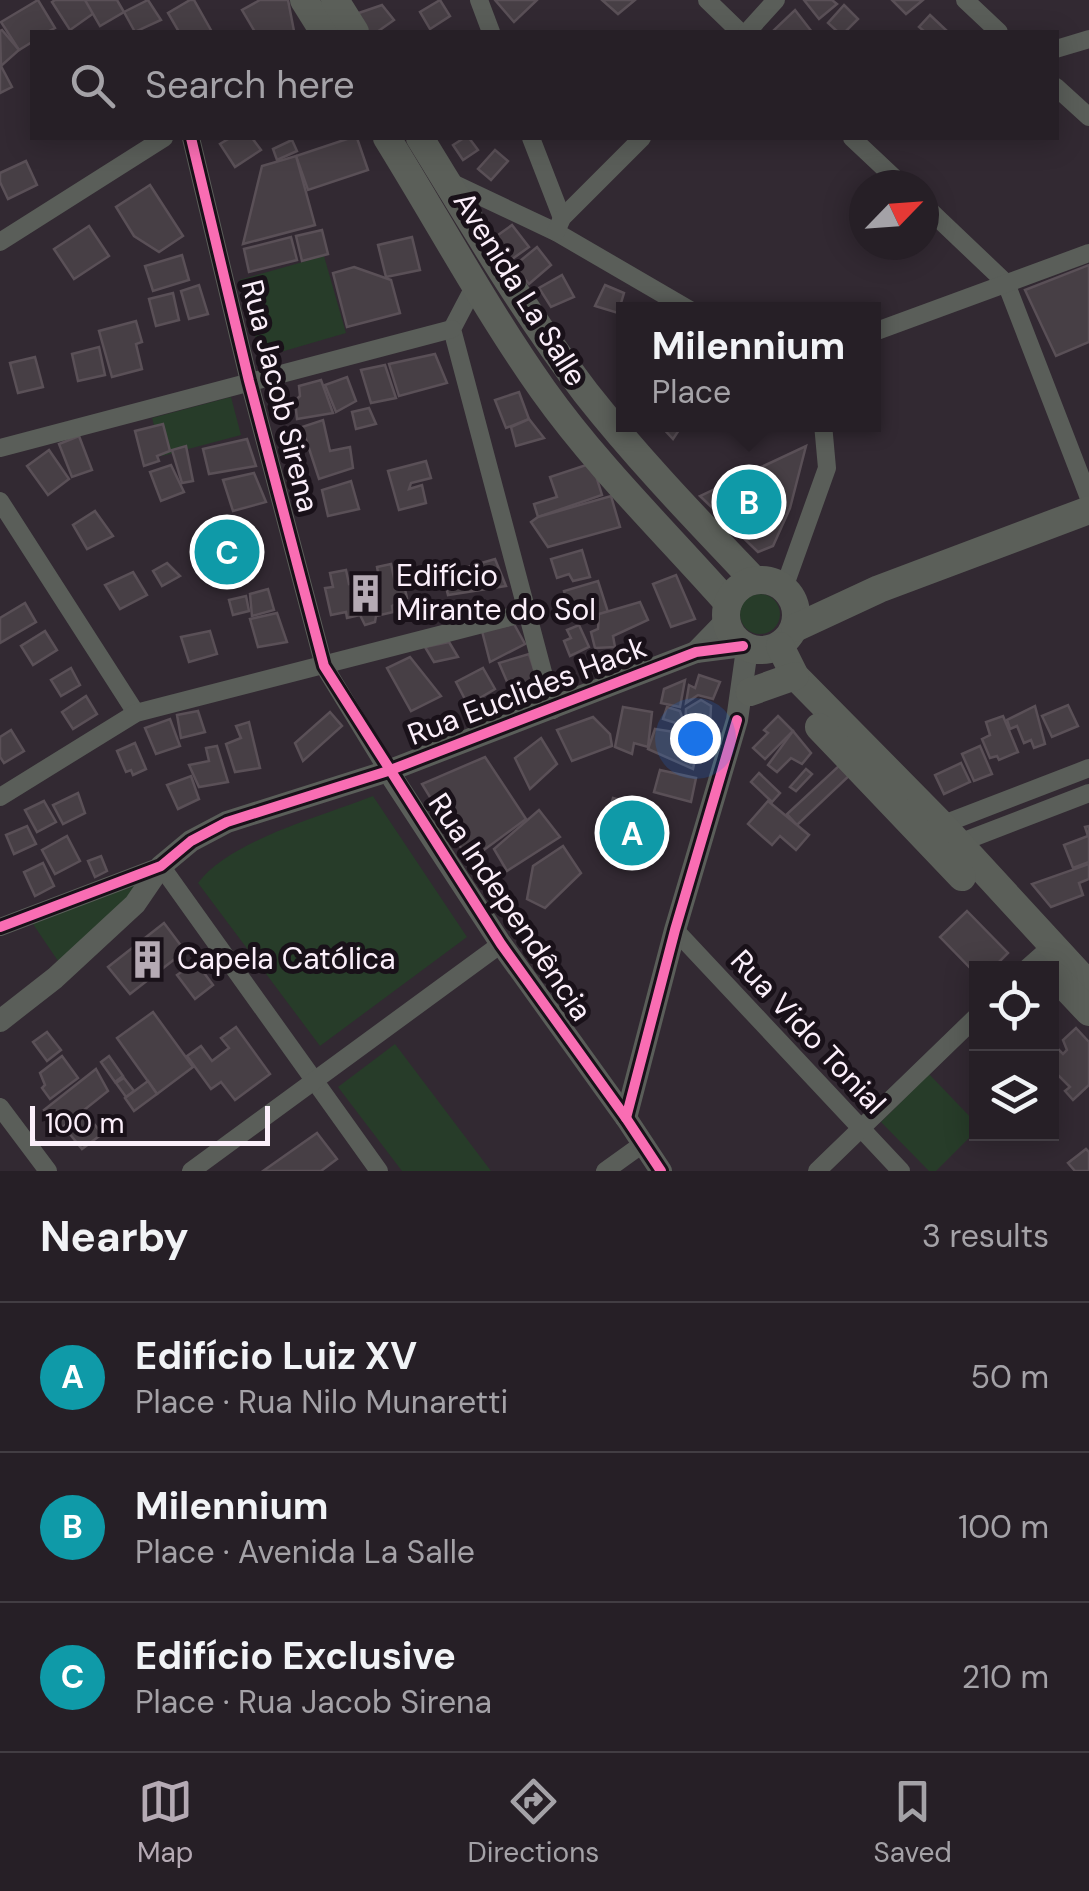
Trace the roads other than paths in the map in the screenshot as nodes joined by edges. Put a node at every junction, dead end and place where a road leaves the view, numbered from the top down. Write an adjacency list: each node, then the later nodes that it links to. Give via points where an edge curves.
1 (304, 0): 7 (main road)
2 (336, 0): 8 (main road)
3 (479, 0): 9 (street)
4 (707, 0): 10 (street)
5 (776, 0): 11 (street)
6 (965, 0): 12 (street)
7 (323, 30)
8 (354, 30)
9 (490, 30)
10 (741, 30)
11 (745, 30)
12 (997, 30)
13 (1089, 39): 14 (street)
14 (1059, 48)
15 (1059, 90): 16 (street)
16 (1089, 118)
17 (161, 140): 28 (street)
18 (191, 140): 35 (street, Rua Jacob Sirena)
19 (390, 140): 25 (main road, Avenida La Salle)
20 (421, 140): 25 (main road, Avenida La Salle)
21 (532, 140): 27 (street)
22 (640, 140): 27 (street)
23 (854, 140): 24 (street)
24 (886, 170)
25 (434, 187): 27 (street); 31 (main road, Avenida La Salle); 36 (main road, Avenida La Salle)
26 (939, 220): 30 (street)
27 (559, 225): 32 (street)
28 (0, 242)
29 (1089, 253): 30 (street)
30 (1006, 283): 34 (street); 42 (street)
31 (474, 287): 33 (street); 41 (main road, Avenida La Salle, via 544,392)
32 (678, 302)
33 (452, 329): 35 (street); 49 (street)
34 (881, 329)
35 (249, 381): 39 (street); 52 (street, Rua Jacob Sirena)
36 (616, 428)
37 (619, 432): 40 (main road, Avenida La Salle)
38 (824, 432): 47 (street, via 828,468)
39 (0, 448)
40 (641, 461): 41 (main road); 45 (main road, Avenida La Salle)
41 (619, 481): 48 (main road, Avenida La Salle)
42 (1089, 498)
43 (0, 501): 55 (street)
44 (1089, 510): 46 (main road, Rua Euclides Hack)
45 (754, 580): 47 (main road); 48 (main road, via 738,588)
46 (879, 589): 47 (main road, Rua Euclides Hack, via 823,600); 50 (main road, Rua Euclides Hack)
47 (788, 593): 50 (main road, via 797,613)
48 (727, 612): 50 (main road, via 734,637); 51 (street, Rua Euclides Hack)
49 (526, 614): 52 (street); 54 (street)
50 (764, 645): 51 (street, Rua Euclides Hack); 53 (main road); 56 (street)
51 (696, 652): 54 (street, Rua Euclides Hack)
52 (324, 666): 55 (street); 58 (street, Rua Independência)
53 (774, 684): 56 (street); 62 (main road)
54 (553, 710): 58 (street, Rua Euclides Hack)
55 (136, 713): 61 (street)
56 (736, 720): 65 (street)
57 (1089, 768): 59 (street)
58 (388, 771): 63 (street, Rua Euclides Hack, via 227,822); 66 (street, Rua Independência)
59 (1069, 776): 60 (street); 62 (street)
60 (1084, 795): 62 (street)
61 (0, 797)
62 (940, 840): 67 (main road)
63 (161, 866): 64 (street, Rua Euclides Hack); 72 (street, via 135,904); 74 (street)
64 (3, 920)
65 (676, 930): 76 (street); 77 (street, Rua Vido Tonial)
66 (501, 944): 74 (street); 76 (street, Rua Independência)
67 (1043, 961)
68 (1059, 970): 70 (main road)
69 (1059, 979): 71 (main road)
70 (1089, 985)
71 (1089, 1012)
72 (0, 1021)
73 (969, 1024): 77 (street)
74 (314, 1082): 80 (street); 81 (street)
75 (0, 1107): 79 (street)
76 (626, 1118): 78 (street, Rua Independência)
77 (861, 1128): 84 (street); 85 (street, Rua Vido Tonial)
78 (644, 1143): 82 (street); 83 (street, Rua Independência)
79 (48, 1171)
80 (192, 1171)
81 (379, 1171)
82 (605, 1171)
83 (661, 1171)
84 (817, 1171)
85 (901, 1171)

